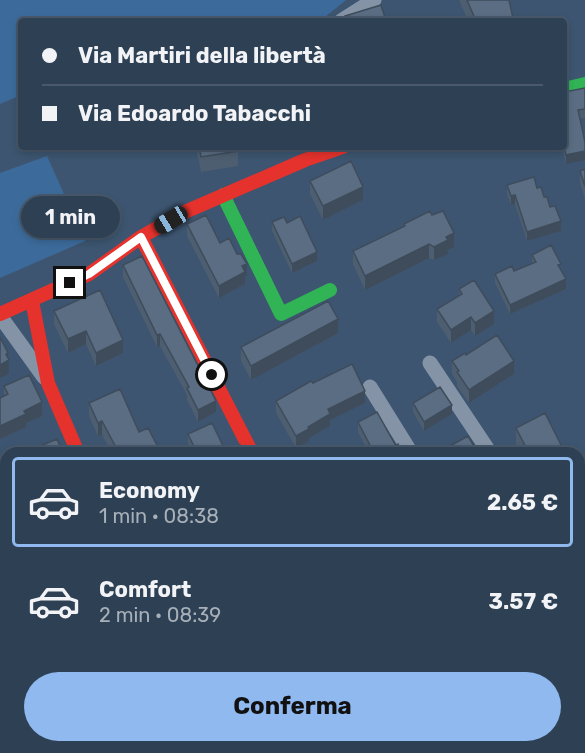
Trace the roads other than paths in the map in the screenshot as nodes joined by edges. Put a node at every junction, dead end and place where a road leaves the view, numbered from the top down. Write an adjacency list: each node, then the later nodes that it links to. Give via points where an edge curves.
1 (374, 0): 2 (street)
2 (346, 18)
3 (585, 84): 4 (street)
4 (567, 88)
5 (323, 150): 6 (street)
6 (303, 153): 7 (street)
7 (223, 195): 8 (street); 9 (street, via 281,314)
8 (141, 237): 10 (street, via 89,274); 16 (street)
9 (330, 290)
10 (32, 301): 11 (street); 13 (street)
11 (0, 315): 13 (street)
12 (430, 363): 18 (street)
13 (48, 383): 15 (street)
14 (370, 387): 17 (street)
15 (75, 447)
16 (249, 447)
17 (407, 447)
18 (486, 447)

